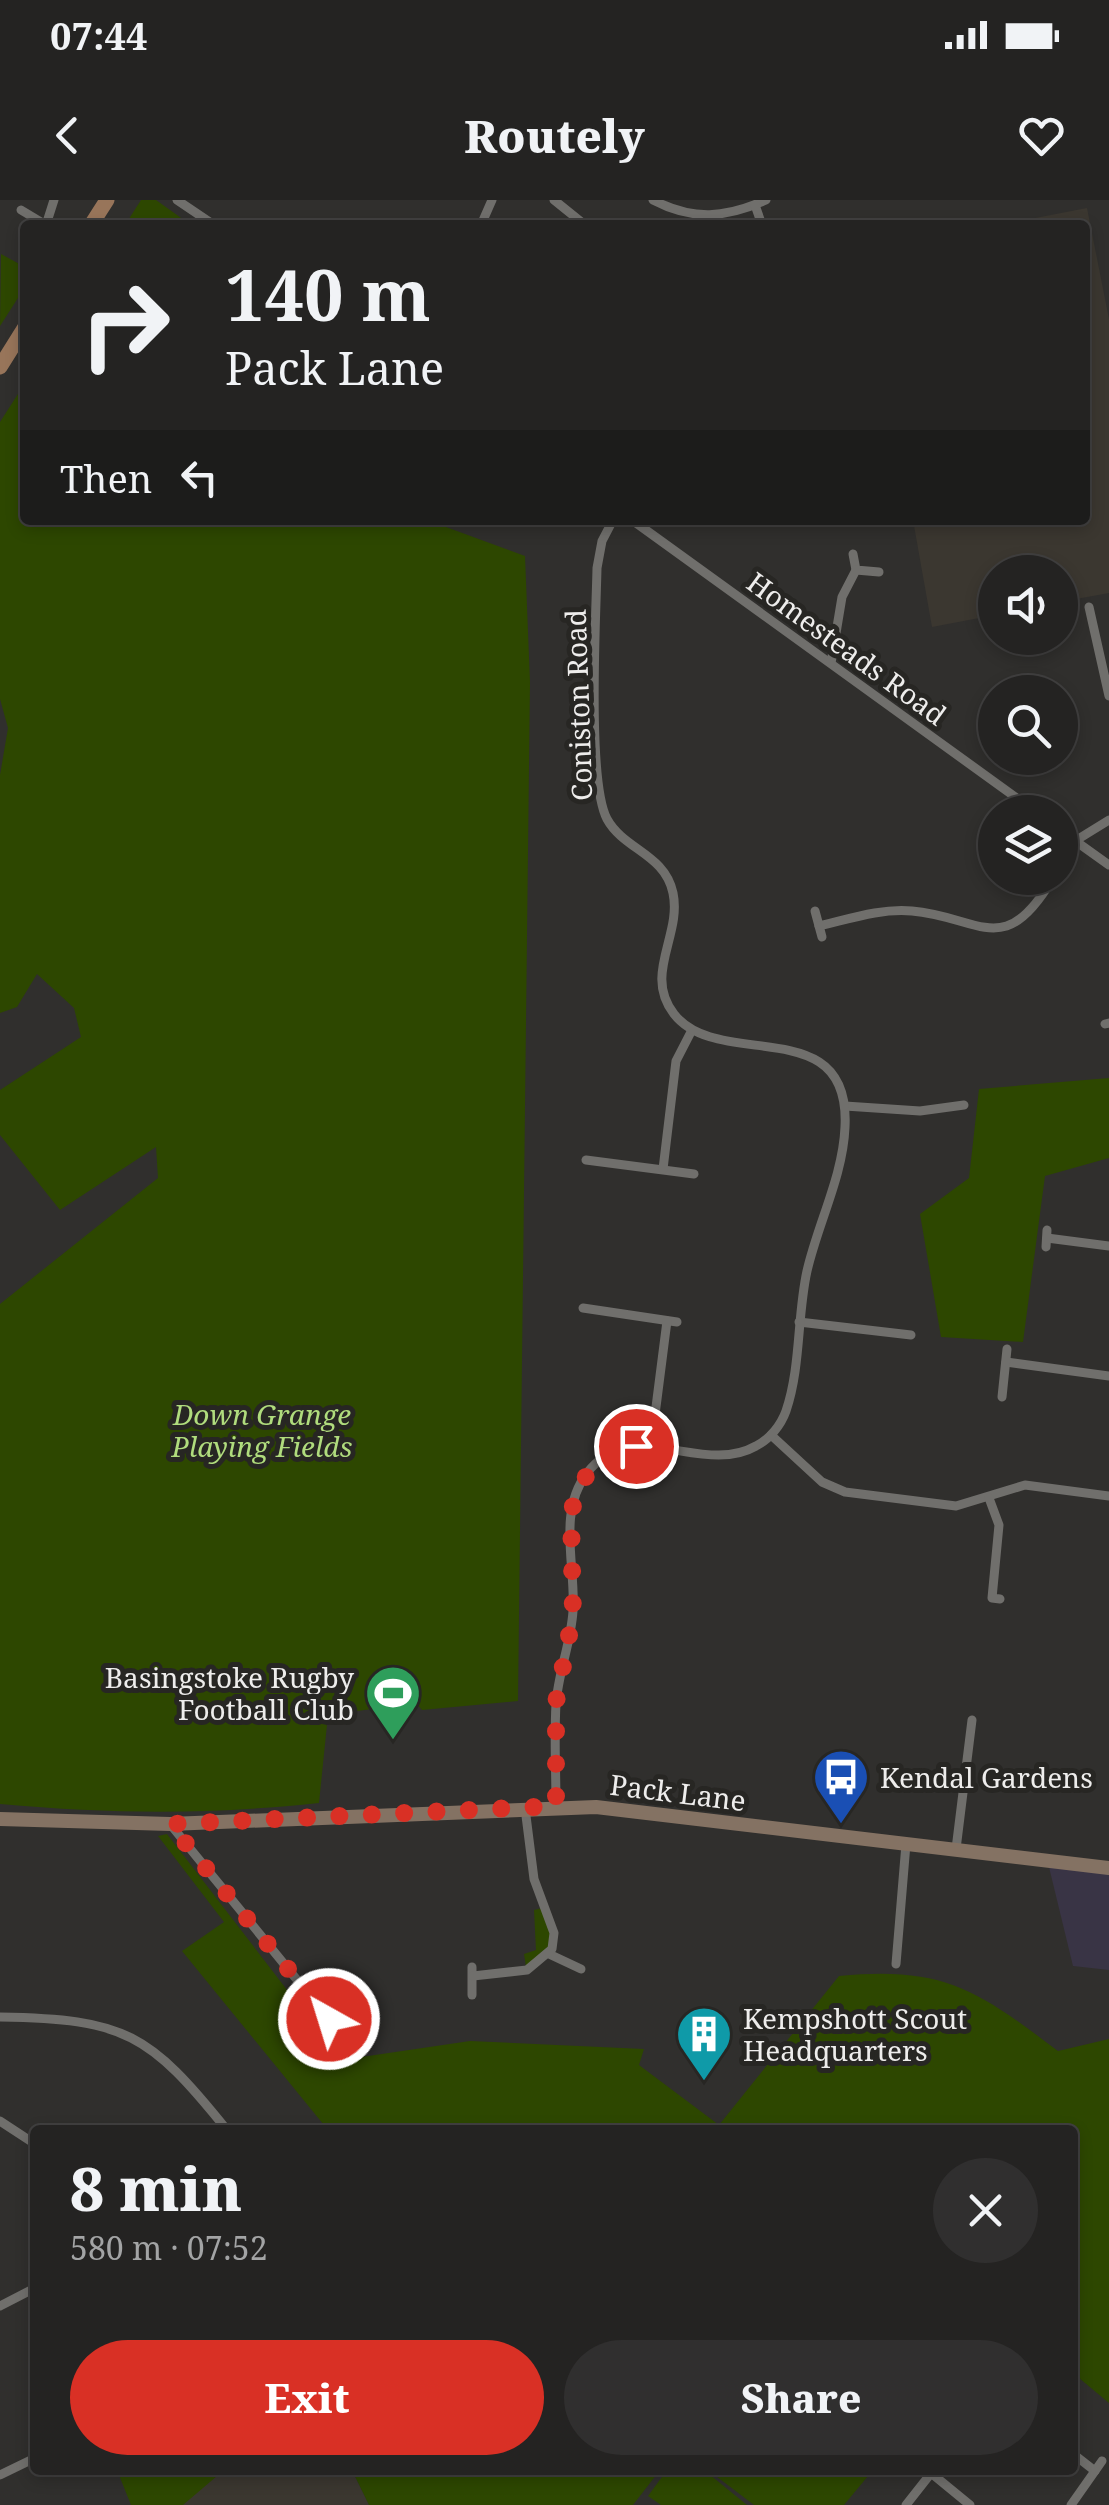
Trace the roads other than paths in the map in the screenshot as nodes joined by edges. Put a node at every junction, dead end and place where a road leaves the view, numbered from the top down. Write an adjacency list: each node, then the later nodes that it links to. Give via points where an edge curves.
1 (476, 200): 7 (street)
2 (554, 200): 11 (street)
3 (578, 200): 11 (street)
4 (653, 200): 8 (street)
5 (766, 200): 9 (street)
6 (180, 201): 13 (street)
7 (491, 203)
8 (670, 204): 9 (street, via 709,216)
9 (755, 205): 15 (street)
10 (21, 210): 12 (street)
11 (569, 212): 14 (street)
12 (38, 220)
13 (207, 220)
14 (579, 220)
15 (760, 220)
16 (20, 336): 17 (main road)
17 (0, 366)
18 (610, 525): 35 (street, Coniston Road, via 597,568 600,792 616,830 658,862 670,884 674,907 661,981 671,1010)
19 (639, 525): 24 (street, Homesteads Road)
20 (853, 554): 21 (street)
21 (856, 570): 22 (street); 24 (street, via 842,597)
22 (879, 572)
23 (1090, 606): 25 (street)
24 (831, 663): 26 (street, Homesteads Road)
25 (1108, 690)
26 (1013, 795)
27 (1109, 820): 28 (street)
28 (1078, 839)
29 (1078, 843): 30 (street)
30 (1109, 865)
31 (1042, 895): 33 (street, via 1034,908 1000,928 900,910)
32 (814, 911): 33 (street)
33 (819, 926): 34 (street)
34 (822, 937)
35 (692, 1030): 37 (street, via 807,1055 830,1076); 39 (street, via 676,1061)
36 (950, 1094): 37 (street, via 958,1105 920,1112)
37 (844, 1106): 44 (street, via 842,1150)
38 (586, 1160): 39 (street, via 601,1156)
39 (663, 1169): 40 (street)
40 (694, 1174)
41 (1046, 1238): 42 (street)
42 (1109, 1246)
43 (582, 1308): 51 (street, via 672,1321)
44 (799, 1322): 45 (street); 50 (street, via 787,1408)
45 (911, 1335)
46 (1007, 1349): 47 (street)
47 (1006, 1362): 48 (street); 49 (street)
48 (1109, 1376)
49 (1002, 1396)
50 (771, 1435): 51 (street, via 728,1455); 53 (street, via 835,1490 956,1506)
51 (651, 1446): 56 (street, via 607,1455 576,1493 573,1615 556,1702)
52 (1109, 1496): 53 (street, via 1024,1485)
53 (990, 1498): 54 (street, via 999,1525 992,1598)
54 (1000, 1599)
55 (972, 1720): 61 (street)
56 (556, 1806): 57 (street, Pack Lane); 60 (street, Pack Lane)
57 (526, 1808): 59 (street, Pack Lane); 63 (street, via 534,1879 554,1932)
58 (0, 1819): 59 (street, Pack Lane)
59 (170, 1824): 68 (street)
60 (906, 1844): 61 (street, Pack Lane); 64 (street)
61 (956, 1850): 62 (street, Pack Lane)
62 (1109, 1868)
63 (549, 1954): 65 (street); 66 (street, via 517,1973 472,1971)
64 (896, 1964)
65 (581, 1969)
66 (472, 1994)
67 (0, 2017): 70 (street, via 100,2023 126,2032 178,2070)
68 (329, 2019)
69 (0, 2121): 71 (street)
70 (223, 2125)
71 (30, 2141)
72 (30, 2291): 73 (street)
73 (0, 2306)
74 (1078, 2458): 77 (street)
75 (30, 2461): 80 (street)
76 (1102, 2461): 77 (street)
77 (1096, 2471): 83 (street)
78 (930, 2475): 81 (street)
79 (935, 2475): 82 (street)
80 (0, 2476)
81 (906, 2505)
82 (970, 2505)
83 (1071, 2505)

